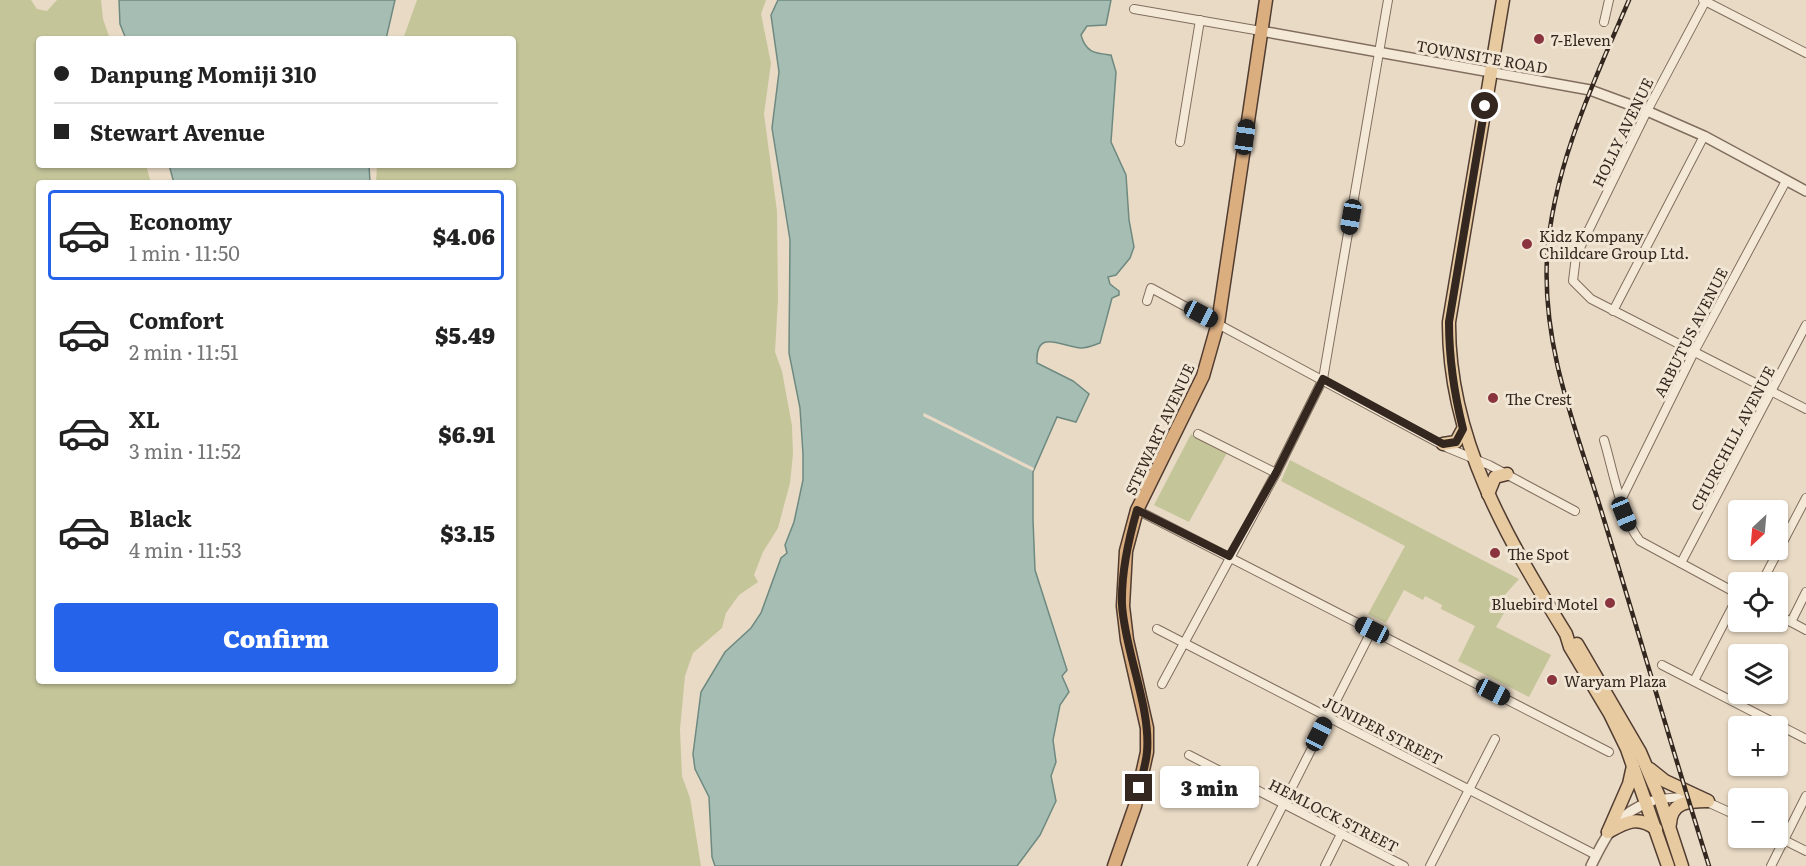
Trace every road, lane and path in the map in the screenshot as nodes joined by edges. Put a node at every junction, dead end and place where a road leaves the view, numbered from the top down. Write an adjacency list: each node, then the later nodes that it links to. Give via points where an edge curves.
1 (1266, 0): 9 (highway, STEWART AVENUE)
2 (1388, 0): 10 (street)
3 (1503, 0): 12 (main road)
4 (1609, 0): 8 (street)
5 (1704, 0): 11 (street); 13 (street, HOLLY AVENUE)
6 (1134, 9): 7 (street, TOWNSITE ROAD)
7 (1200, 21): 9 (street, TOWNSITE ROAD); 15 (street)
8 (1604, 21)
9 (1261, 31): 10 (street, TOWNSITE ROAD); 20 (highway, STEWART AVENUE)
10 (1380, 52): 12 (street, TOWNSITE ROAD); 23 (street)
11 (1806, 53)
12 (1490, 73): 13 (street, TOWNSITE ROAD, via 1590,90); 26 (main road, via 1449,322 1453,387)
13 (1647, 111): 14 (street, TOWNSITE ROAD); 19 (street, HOLLY AVENUE, via 1576,256 1574,281 1591,299)
14 (1704, 136): 16 (street, TOWNSITE ROAD); 19 (street)
15 (1180, 142)
16 (1786, 180): 17 (street, TOWNSITE ROAD); 22 (street, ARBUTUS AVENUE)
17 (1806, 191)
18 (1147, 301): 20 (street, via 1151,288)
19 (1613, 310): 22 (street)
20 (1218, 323): 23 (street); 36 (highway, STEWART AVENUE, via 1203,375)
21 (1806, 325): 24 (street, CHURCHILL AVENUE)
22 (1694, 352): 24 (street); 34 (street, ARBUTUS AVENUE)
23 (1323, 379): 29 (street); 31 (street)
24 (1771, 391): 25 (street); 39 (street, CHURCHILL AVENUE)
25 (1806, 409)
26 (1463, 429): 29 (main road, via 1456,442); 30 (main road)
27 (1198, 434): 31 (street)
28 (1604, 440): 34 (street)
29 (1443, 444): 30 (street)
30 (1475, 460): 32 (street); 33 (main road)
31 (1276, 473): 38 (street)
32 (1508, 474): 33 (main road, via 1495,477); 37 (street)
33 (1488, 494): 49 (main road, via 1511,544)
34 (1622, 498): 39 (street, via 1629,528 1640,541)
35 (1806, 498): 40 (street)
36 (1137, 510): 38 (street); 77 (highway, STEWART AVENUE, via 1126,551 1122,606 1147,728 1148,752)
37 (1575, 511)
38 (1229, 556): 47 (street); 50 (street)
39 (1681, 563): 41 (street)
40 (1767, 572)
41 (1728, 589)
42 (1806, 592): 45 (street)
43 (1728, 615): 52 (street)
44 (1788, 620): 45 (street)
45 (1791, 622): 48 (street)
46 (1157, 629): 50 (street, JUNIPER STREET)
47 (1372, 630): 54 (street); 57 (street)
48 (1806, 630)
49 (1567, 636): 59 (main road); 60 (main road, via 1577,644 1607,692)
50 (1184, 643): 53 (street); 54 (street, JUNIPER STREET)
51 (1662, 665): 52 (street)
52 (1694, 681): 56 (street)
53 (1162, 684)
54 (1328, 717): 61 (street, JUNIPER STREET); 66 (street)
55 (1495, 739): 61 (street)
56 (1806, 739)
57 (1609, 752)
58 (1189, 755): 66 (street, HEMLOCK STREET)
59 (1634, 765): 65 (main road); 71 (main road)
60 (1647, 766): 63 (main road); 64 (main road, via 1660,778)
61 (1469, 789): 76 (street, JUNIPER STREET); 81 (street)
62 (1806, 796): 69 (street)
63 (1660, 799): 64 (street, via 1687,795); 65 (street); 68 (main road)
64 (1708, 801): 67 (street); 68 (main road, via 1682,802 1671,812)
65 (1647, 803): 70 (main road); 71 (street, via 1626,813)
66 (1284, 804): 72 (street, HEMLOCK STREET); 78 (street)
67 (1728, 811)
68 (1669, 826): 84 (main road)
69 (1788, 826)
70 (1656, 829): 71 (main road, via 1634,820); 83 (main road)
71 (1608, 832): 76 (street)
72 (1341, 834): 79 (street); 80 (street, HEMLOCK STREET)
73 (1788, 842): 75 (street)
74 (1777, 848): 85 (street)
75 (1806, 851)
76 (1596, 855): 82 (street)
77 (1114, 866)
78 (1252, 866)
79 (1325, 866)
80 (1404, 866)
81 (1430, 866)
82 (1591, 866)
83 (1668, 866)
84 (1682, 866)
85 (1771, 866)

